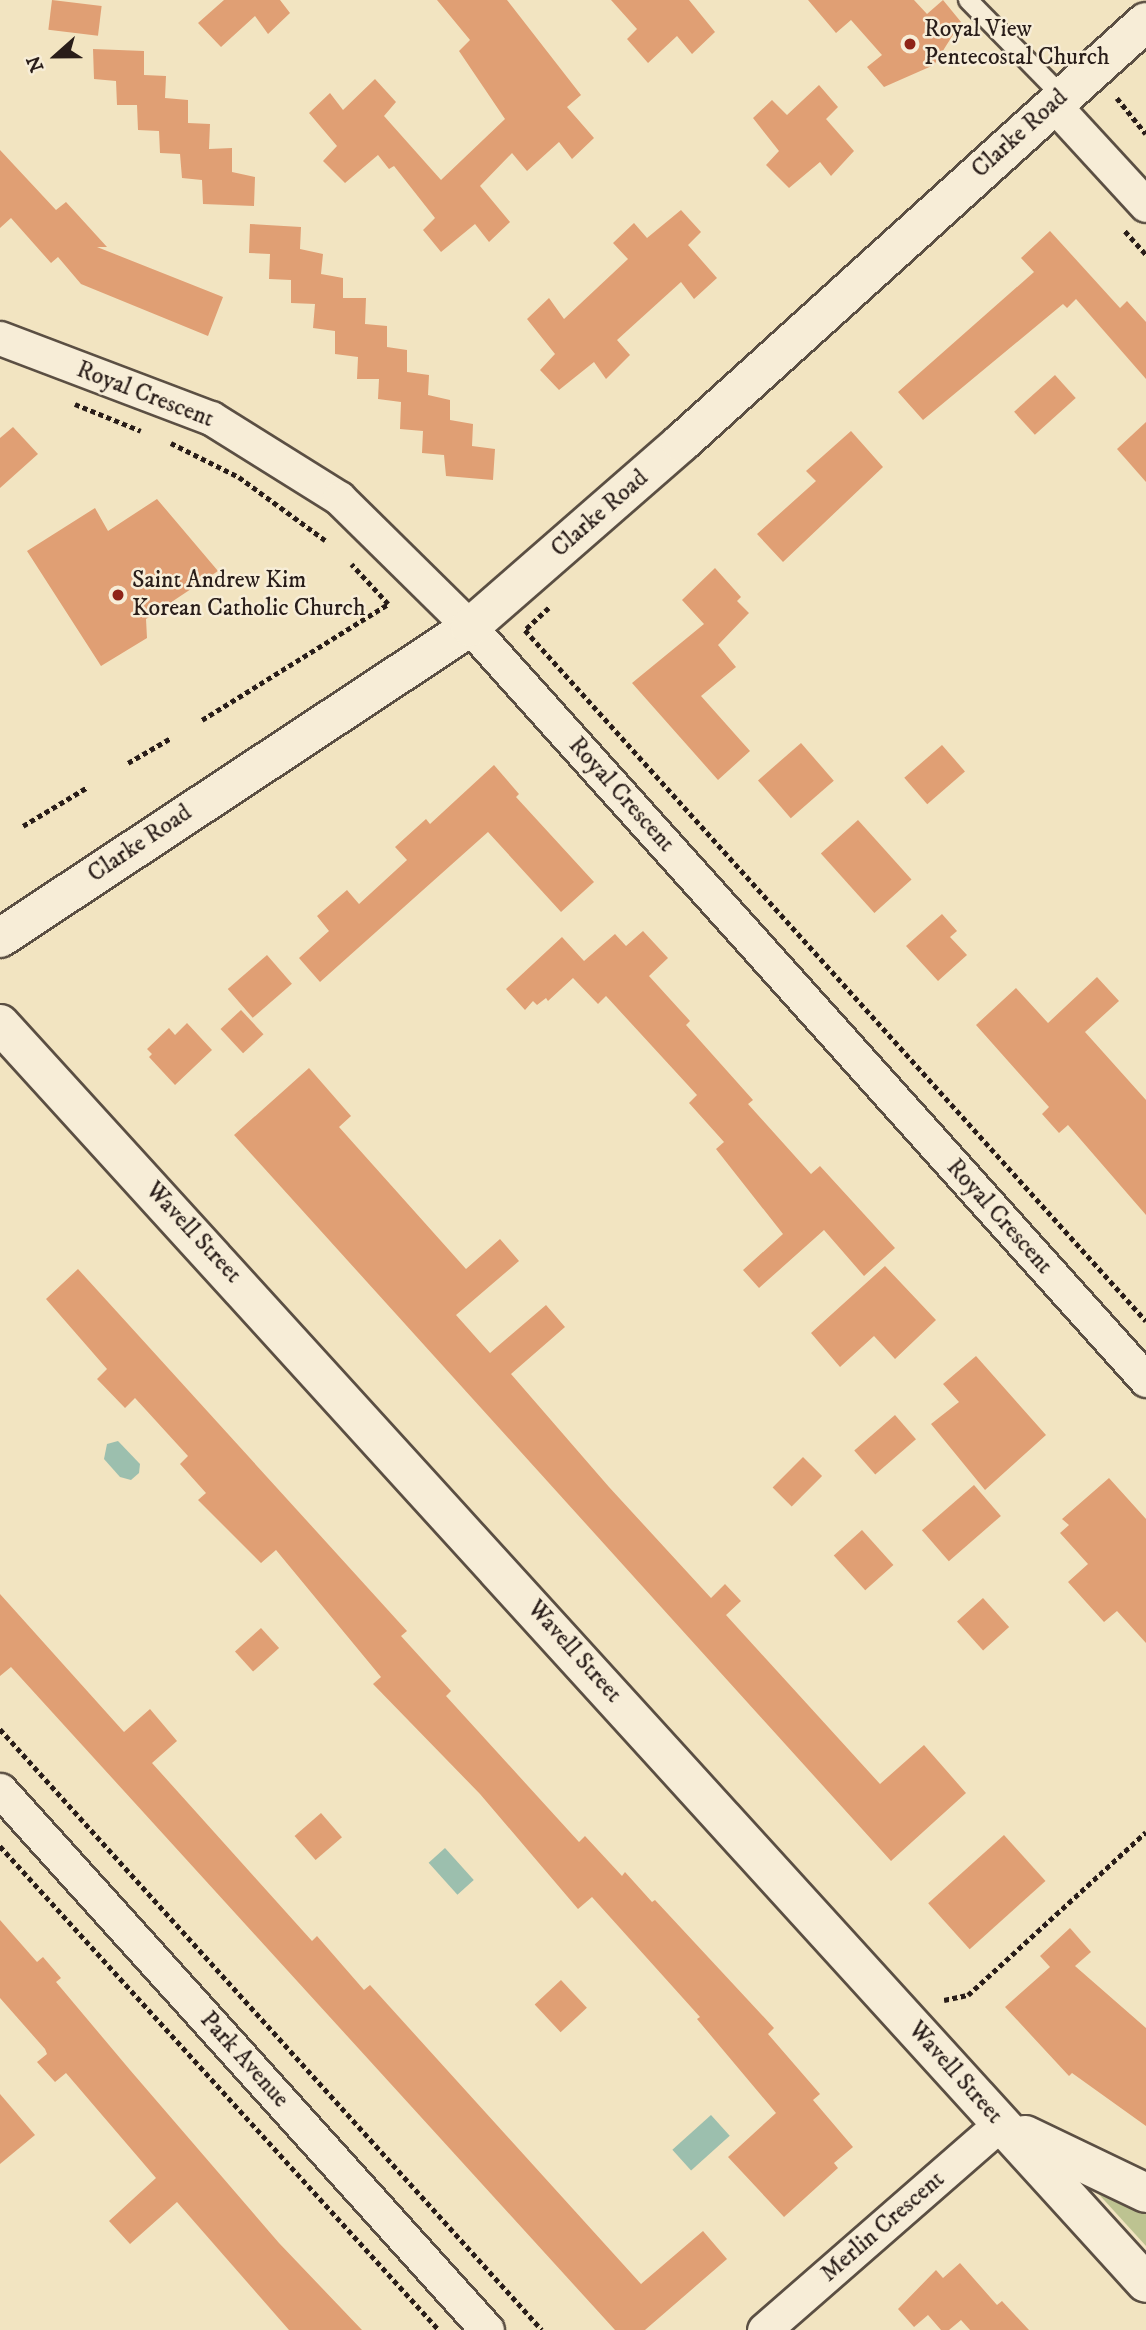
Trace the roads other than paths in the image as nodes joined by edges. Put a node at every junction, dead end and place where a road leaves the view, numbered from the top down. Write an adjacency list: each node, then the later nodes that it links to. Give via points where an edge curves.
1 (968, 0): 3 (lane)
2 (1146, 22): 3 (street, Clarke Road)
3 (1058, 100): 4 (street); 6 (street, Clarke Road, via 681,443)
4 (1146, 205)
5 (0, 338): 6 (street, Royal Crescent, via 223,426 340,498)
6 (470, 627): 7 (street, Clarke Road); 9 (street, Royal Crescent)
7 (0, 938)
8 (0, 1024): 11 (street, Wavell Street)
9 (1146, 1380)
10 (0, 1790): 14 (street, Park Avenue)
11 (1001, 2123): 12 (street); 13 (street, Wavell Street); 15 (street, Merlin Crescent)
12 (1146, 2193)
13 (1146, 2283)
14 (487, 2330)
15 (764, 2330)

